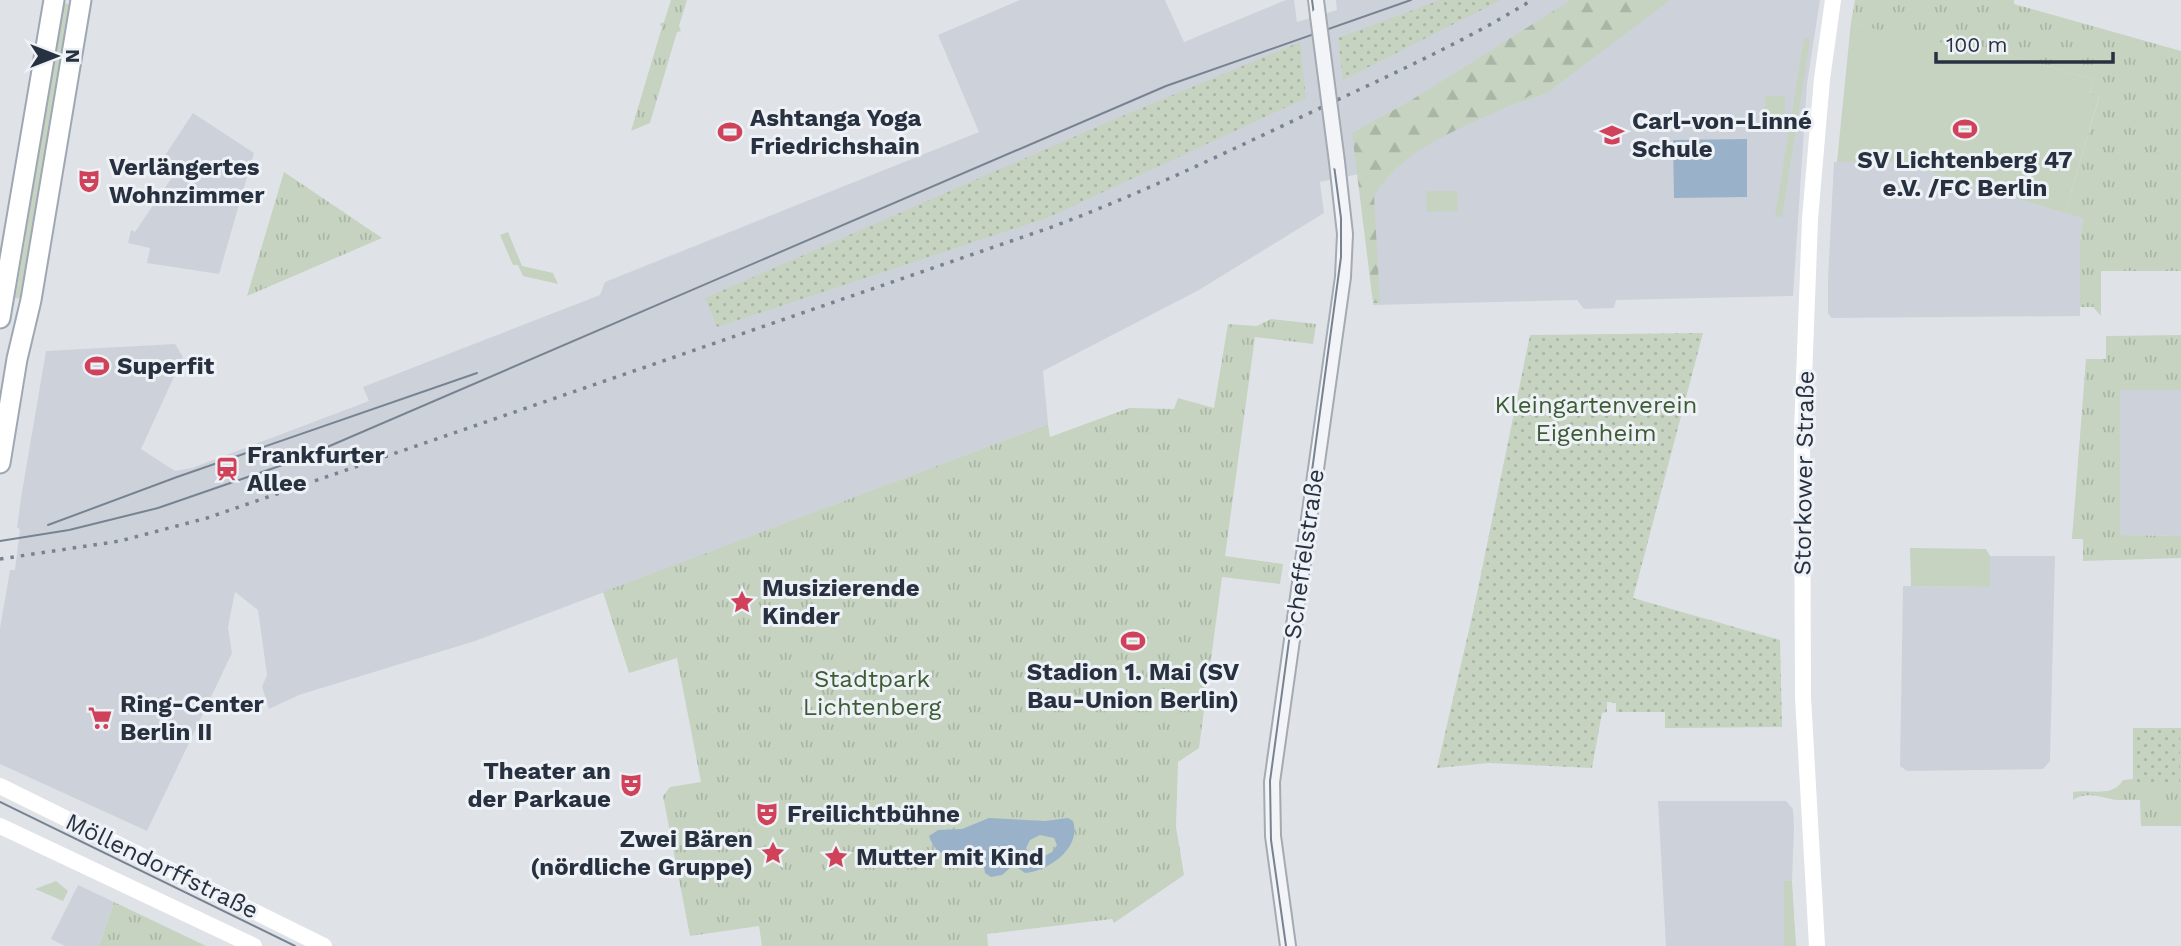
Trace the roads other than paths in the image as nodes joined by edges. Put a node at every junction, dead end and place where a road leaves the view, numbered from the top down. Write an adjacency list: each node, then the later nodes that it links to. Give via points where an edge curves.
1 (54, 0): 5 (main road)
2 (81, 0): 6 (main road)
3 (1316, 0): 11 (street, Scheffelstraße, bridge, via 1345,234 1272,782 1273,836)
4 (1833, 0): 12 (main road, Storkower Straße, via 1810,219 1802,432 1803,697)
5 (0, 318)
6 (0, 463)
7 (0, 786): 10 (main road, Möllendorffstraße)
8 (0, 826): 9 (main road, Möllendorffstraße)
9 (254, 946)
10 (324, 946)
11 (1289, 946)
12 (1817, 946)

